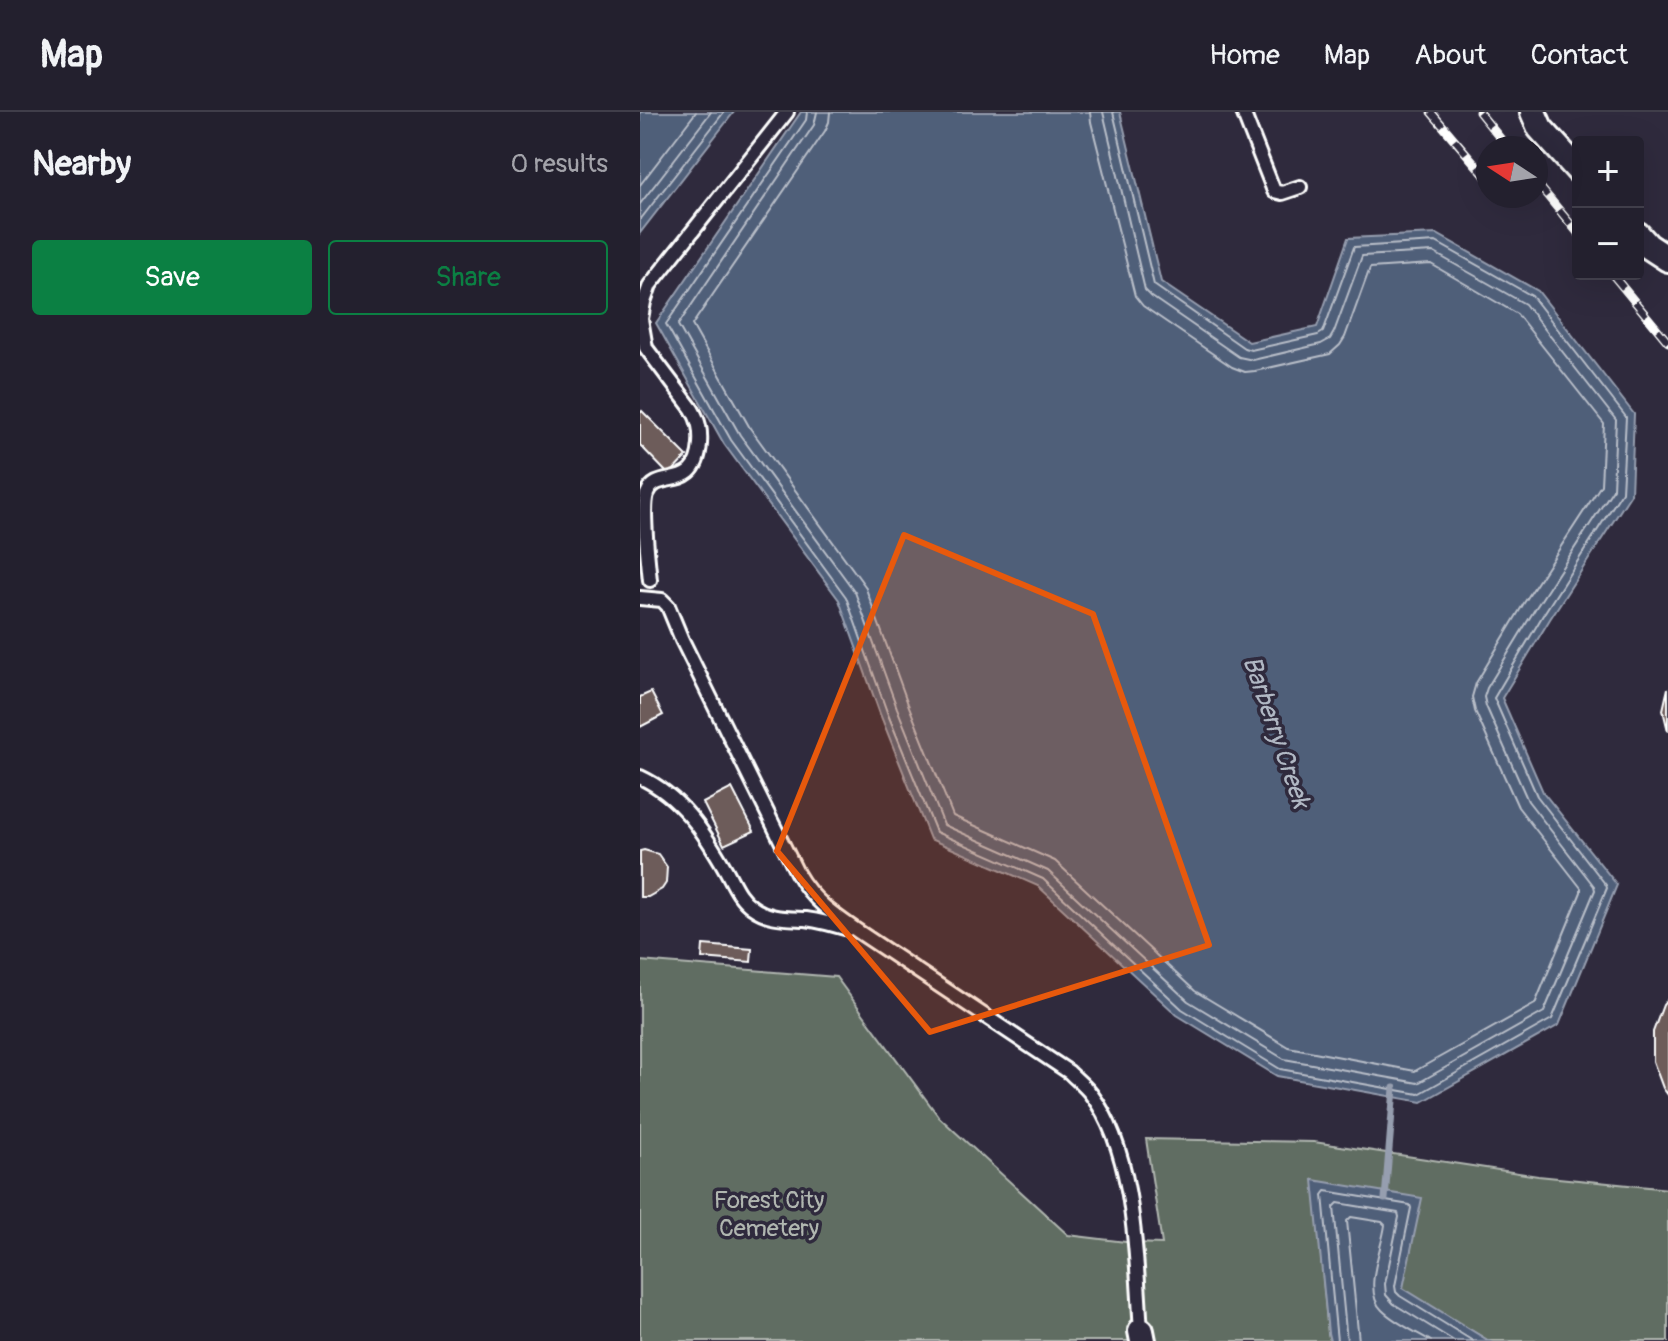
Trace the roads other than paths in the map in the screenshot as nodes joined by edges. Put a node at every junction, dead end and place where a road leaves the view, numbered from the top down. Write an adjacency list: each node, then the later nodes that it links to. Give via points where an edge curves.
1 (787, 112): 9 (lane, via 650,285 644,302 646,348 692,409 701,433 694,466 676,479 654,483 648,492)
2 (1243, 112): 5 (lane, via 1274,191)
3 (1533, 112): 4 (street, via 1540,128)
4 (1572, 163)
5 (1300, 187)
6 (1644, 242): 7 (street)
7 (1668, 259)
8 (640, 565): 9 (lane)
9 (650, 580): 11 (lane)
10 (640, 598): 11 (lane)
11 (662, 600): 13 (lane, via 805,888)
12 (640, 777): 13 (lane, via 687,810 737,892 753,908 782,919)
13 (859, 932): 14 (lane, via 1069,1072 1091,1094 1108,1124 1126,1184)
14 (1142, 1336)

